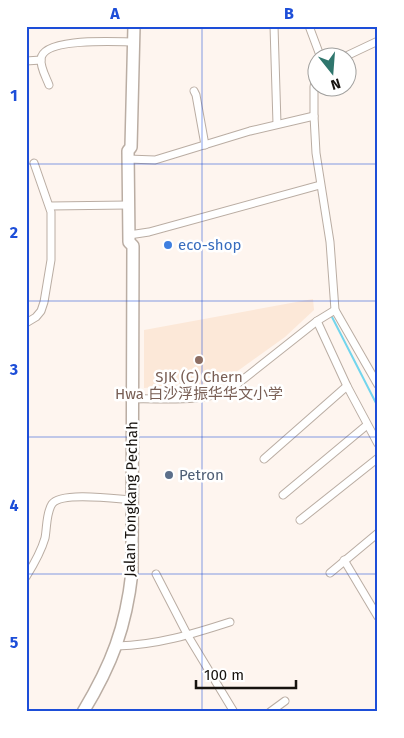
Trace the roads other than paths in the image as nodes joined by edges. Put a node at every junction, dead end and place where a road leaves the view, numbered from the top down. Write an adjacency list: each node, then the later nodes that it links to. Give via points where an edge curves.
1 (134, 26): 5 (main road, Jalan Tongkang Pechah)
2 (274, 26): 14 (street)
3 (309, 26): 6 (street)
4 (378, 41): 7 (street)
5 (133, 42): 8 (street, via 67,43 48,48); 16 (main road, Jalan Tongkang Pechah, via 131,147 134,150)
6 (317, 48)
7 (356, 51)
8 (41, 60): 9 (street); 10 (street)
9 (26, 61)
10 (49, 85)
11 (194, 91): 15 (street)
12 (314, 98): 13 (street)
13 (314, 116): 14 (street); 18 (street)
14 (277, 124): 15 (street)
15 (205, 146): 16 (street, via 155,160)
16 (131, 159): 19 (main road, Jalan Tongkang Pechah); 21 (main road, Jalan Tongkang Pechah)
17 (34, 163): 20 (street)
18 (320, 186): 21 (street); 22 (street, via 330,242)
19 (128, 205): 20 (street); 21 (main road, Jalan Tongkang Pechah)
20 (50, 206): 24 (street, via 51,260 44,302 36,317)
21 (133, 235): 27 (main road, Jalan Tongkang Pechah, via 129,242 133,246)
22 (335, 310): 23 (street); 26 (street)
23 (317, 321): 25 (street); 27 (street, via 221,394 199,398)
24 (26, 323)
25 (347, 386): 28 (street); 31 (street)
26 (378, 386)
27 (132, 398): 33 (main road, Jalan Tongkang Pechah)
28 (367, 425): 29 (street); 32 (street)
29 (378, 444)
30 (378, 458): 34 (street)
31 (264, 459)
32 (283, 495)
33 (132, 500): 39 (street, via 74,497 57,500 52,504 40,553); 43 (main road, Jalan Tongkang Pechah, via 130,593)
34 (300, 520)
35 (378, 533): 36 (street)
36 (344, 560): 37 (street); 40 (street)
37 (330, 573)
38 (156, 574): 42 (street)
39 (26, 577)
40 (378, 617)
41 (230, 622): 42 (street)
42 (188, 636): 43 (street, via 140,646); 46 (street)
43 (117, 646): 45 (main road, Jalan Tongkang Pechah)
44 (285, 701): 47 (street)
45 (83, 712)
46 (234, 712)
47 (270, 712)

